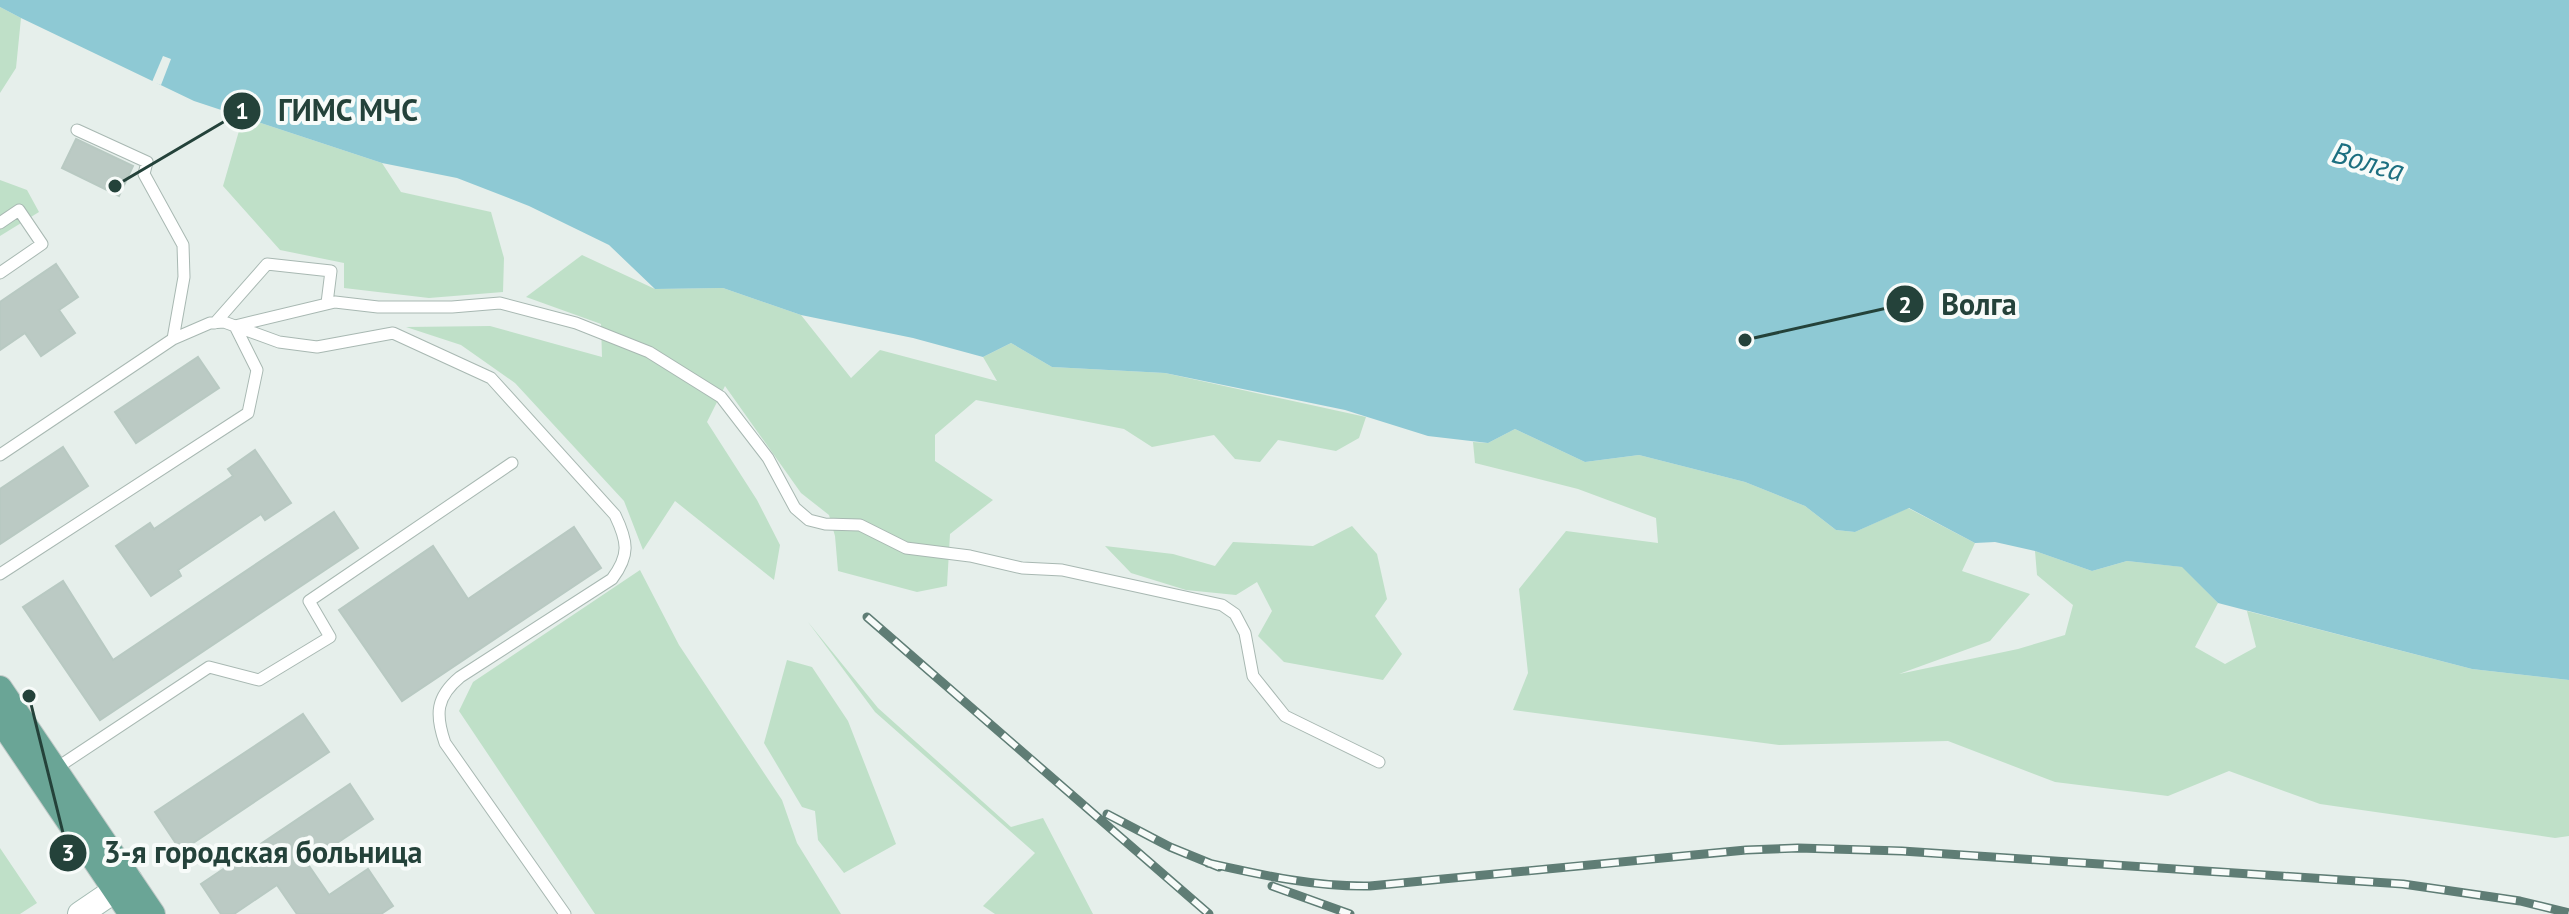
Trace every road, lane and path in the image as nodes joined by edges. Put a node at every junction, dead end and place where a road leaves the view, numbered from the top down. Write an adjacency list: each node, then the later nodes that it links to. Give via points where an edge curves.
1 (77, 130): 7 (lane, via 147,162 144,174 183,245 184,277)
2 (0, 223): 3 (lane, via 19,210 42,244)
3 (0, 273)
4 (327, 303): 5 (lane, via 331,271 267,264); 6 (lane); 13 (lane, via 500,303 576,323 649,352 721,397 768,458 795,508 809,520 860,525 906,548 1062,570 1222,605 1235,614 1245,633 1253,676 1285,716)
5 (215, 323): 6 (lane); 7 (lane)
6 (235, 326): 10 (lane, via 257,370 248,413); 19 (lane, via 279,342 317,347 393,333 491,378 615,515 625,547 624,563 612,579 460,677 440,704 438,723 445,743)
7 (173, 339): 8 (lane)
8 (0, 455)
9 (512, 463): 14 (lane, via 309,601 330,637 259,680 209,667)
10 (0, 574)
11 (0, 688): 14 (main road)
12 (0, 720): 15 (main road)
13 (1379, 762)
14 (54, 769): 15 (main road)
15 (122, 885): 16 (street); 17 (main road); 18 (main road)
16 (80, 914)
17 (131, 914)
18 (153, 914)
19 (565, 914)

